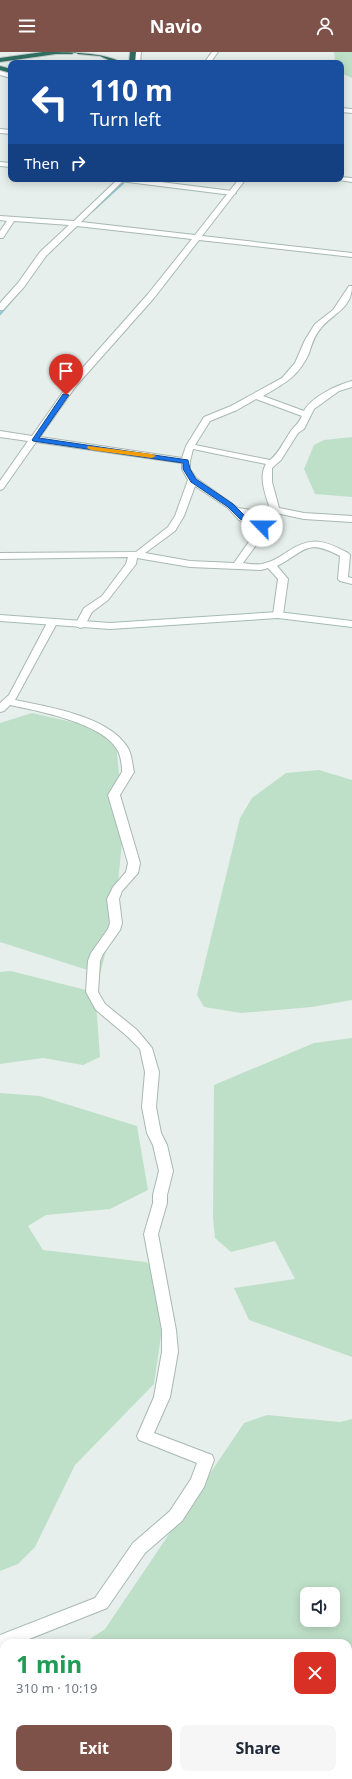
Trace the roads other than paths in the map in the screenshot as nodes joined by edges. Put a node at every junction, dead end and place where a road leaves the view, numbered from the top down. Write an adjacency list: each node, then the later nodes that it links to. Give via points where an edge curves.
1 (21, 52): 5 (highway)
2 (42, 52): 6 (highway)
3 (72, 52): 6 (highway)
4 (78, 52): 7 (highway)
5 (0, 55)
6 (0, 59)
7 (116, 60)
8 (118, 182): 14 (street)
9 (145, 182): 11 (street)
10 (241, 182): 11 (street)
11 (232, 193): 16 (street)
12 (0, 218): 13 (street)
13 (13, 218): 14 (street); 15 (street)
14 (74, 223): 16 (street); 19 (street, via 43,254 22,285)
15 (0, 236)
16 (197, 237): 17 (street); 24 (street, via 151,296 73,384)
17 (352, 254)
18 (352, 288): 21 (street, via 336,312 318,326 291,374)
19 (0, 308)
20 (352, 384): 22 (street, via 336,389 310,408)
21 (256, 396): 22 (street); 25 (street, via 207,419)
22 (307, 415): 27 (street, via 278,458)
23 (0, 434): 24 (street)
24 (35, 440): 26 (street); 29 (street)
25 (190, 446): 26 (street); 27 (street)
26 (186, 461): 28 (street, via 186,469)
27 (271, 462): 31 (street, via 267,482)
28 (193, 480): 30 (street); 34 (street, via 177,520 169,532)
29 (0, 487)
30 (234, 510): 31 (street); 33 (street, via 242,518)
31 (271, 512): 32 (street); 33 (street, via 262,520)
32 (352, 519)
33 (262, 526): 37 (street, via 262,530)
34 (135, 554): 36 (street); 37 (street, via 190,564); 44 (street, via 131,564 105,598 88,610)
35 (348, 555): 38 (street, via 322,544 306,544); 39 (street, via 343,579)
36 (0, 556)
37 (237, 565): 38 (street)
38 (271, 566): 40 (street, via 283,579)
39 (352, 581)
40 (278, 615): 43 (street); 44 (street, via 134,626)
41 (0, 618): 42 (street)
42 (52, 623): 44 (street); 45 (street)
43 (352, 624)
44 (80, 626)
45 (9, 702): 46 (street); 47 (street, via 75,718 112,737 125,755 128,772 114,795 134,863 132,873 117,890 113,900 116,923 94,961 92,992 100,1007 146,1048 152,1072 149,1107 154,1134 160,1145 166,1171 151,1234 169,1330 170,1352 162,1397 145,1436 206,1460 198,1482 176,1516 139,1548 101,1603)
46 (0, 709)
47 (10, 1639)

